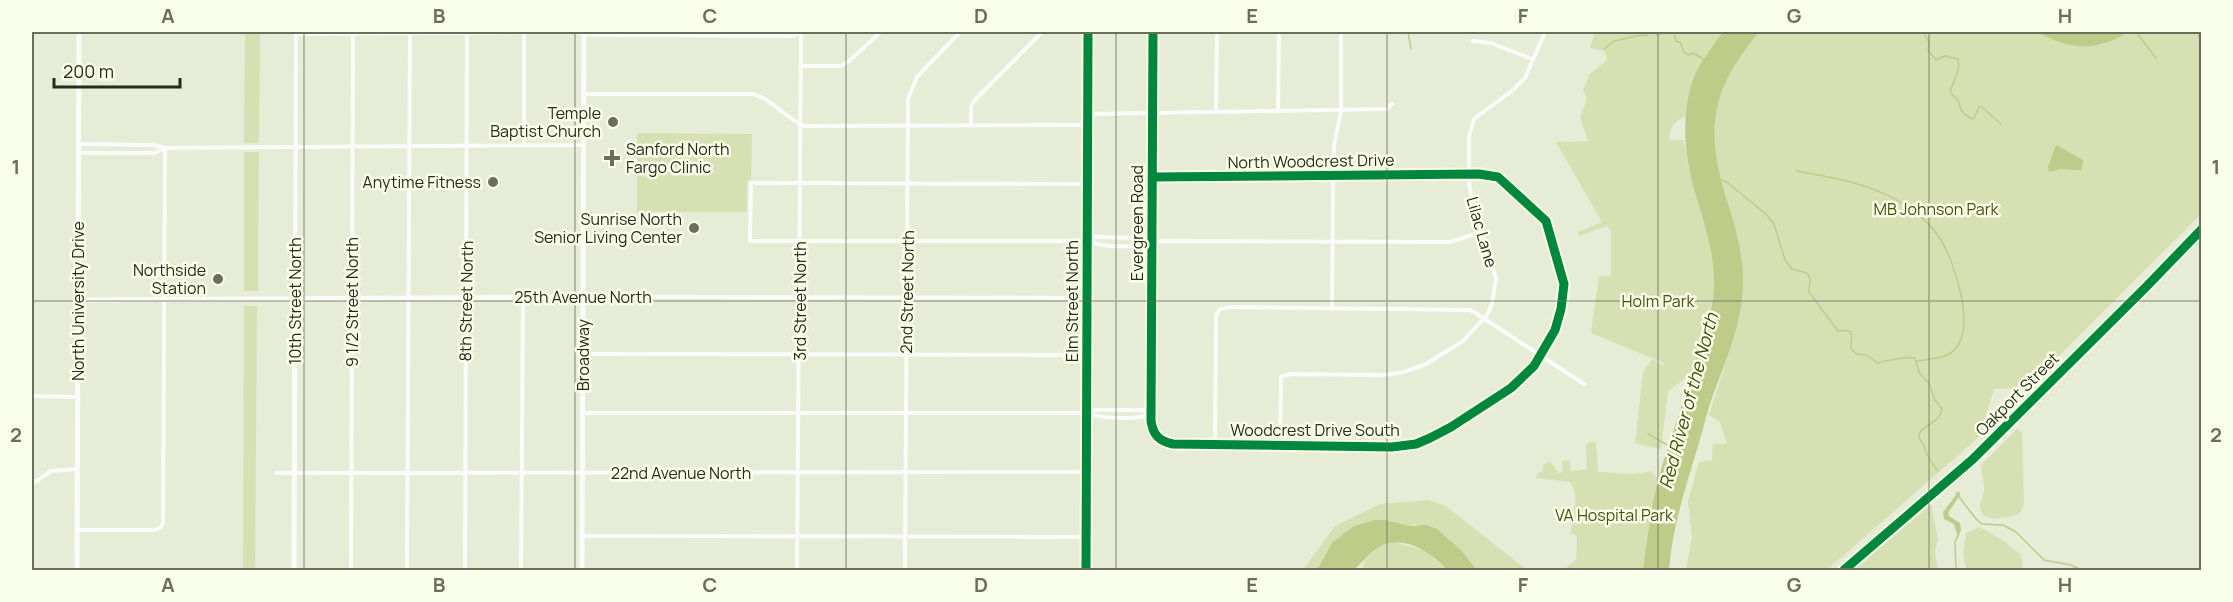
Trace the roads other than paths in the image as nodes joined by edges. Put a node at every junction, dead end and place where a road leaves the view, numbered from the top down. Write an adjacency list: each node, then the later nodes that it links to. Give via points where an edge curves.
1 (79, 32): 33 (street, North University Drive)
2 (467, 32): 3 (street); 17 (street); 36 (street, 8th Street North)
3 (524, 32): 15 (street); 34 (street)
4 (801, 32): 18 (street, via 794,36); 21 (street, 3rd Street North)
5 (881, 32): 21 (street, via 841,66)
6 (960, 32): 30 (street, 2nd Street North, via 917,77 908,99)
7 (1042, 32): 31 (street, via 974,101)
8 (1088, 32): 28 (street, Elm Street North)
9 (1153, 32): 27 (street, Evergreen Road)
10 (1217, 32): 24 (street)
11 (1279, 32): 25 (street)
12 (1341, 32): 26 (street)
13 (1545, 32): 20 (street, Lilac Lane)
14 (296, 33): 16 (street); 38 (street, 10th Street North)
15 (584, 33): 18 (street); 22 (street, Broadway)
16 (353, 34): 17 (street); 39 (street, 9 1/2 Street North)
17 (410, 34): 35 (street)
18 (743, 34)
19 (1473, 41): 20 (street, via 1491,43)
20 (1532, 59): 42 (street, Lilac Lane, via 1525,78 1474,119 1469,135)
21 (801, 66): 29 (street, 3rd Street North)
22 (584, 94): 29 (street, via 752,94 761,96); 37 (street, Broadway)
23 (1392, 104): 26 (street, via 1388,109)
24 (1216, 111): 25 (street); 27 (street)
25 (1278, 111): 26 (street)
26 (1341, 111): 43 (street)
27 (1152, 112): 28 (street); 44 (street, Evergreen Road)
28 (1088, 114): 32 (street, Elm Street North)
29 (801, 125): 30 (street); 45 (street, 3rd Street North)
30 (908, 125): 31 (street); 46 (street, 2nd Street North)
31 (971, 125): 32 (street)
32 (1088, 125): 47 (street, Elm Street North)
33 (78, 144): 40 (street); 41 (street, North University Drive)
34 (524, 145): 36 (street); 37 (street)
35 (409, 146): 36 (street); 39 (street); 55 (street)
36 (467, 146): 59 (street, 8th Street North)
37 (583, 146): 57 (street, Broadway)
38 (295, 147): 39 (street); 40 (street); 64 (street, 10th Street North)
39 (352, 147): 58 (street, 9 1/2 Street North)
40 (165, 148): 41 (street, via 155,153); 63 (street)
41 (78, 153): 65 (street, North University Drive)
42 (1469, 174): 43 (street, North Woodcrest Drive); 49 (street, Lilac Lane); 72 (street, North Woodcrest Drive, via 1498,177 1546,221 1564,284 1555,330)
43 (1333, 175): 44 (street, North Woodcrest Drive); 52 (street)
44 (1153, 177): 54 (street, Evergreen Road)
45 (800, 183): 46 (street); 50 (street, 3rd Street North); 50 (street, via 750,183 750,241)
46 (908, 183): 47 (street); 51 (street, 2nd Street North)
47 (1088, 184): 53 (street, Elm Street North)
48 (2202, 229): 110 (street, Oakport Street, via 1973,459)
49 (1480, 232): 52 (street, via 1451,242); 67 (street, Lilac Lane, via 1496,278 1492,303)
50 (800, 240): 51 (street); 60 (street, 3rd Street North)
51 (908, 241): 53 (street); 61 (street, 2nd Street North)
52 (1332, 241): 54 (street); 66 (street)
53 (1088, 242): 54 (street); 54 (street, via 1095,237 1125,237); 62 (street, Elm Street North)
54 (1152, 242): 80 (street, Evergreen Road)
55 (409, 297): 58 (street, 25th Avenue North); 59 (street, 25th Avenue North); 88 (street)
56 (523, 297): 57 (street, 25th Avenue North); 59 (street, 25th Avenue North); 90 (street)
57 (583, 297): 60 (street, 25th Avenue North); 68 (street, Broadway)
58 (352, 298): 64 (street, 25th Avenue North); 87 (street, 9 1/2 Street North)
59 (466, 298): 89 (street, 8th Street North)
60 (800, 298): 61 (street, 25th Avenue North); 69 (street, 3rd Street North)
61 (908, 298): 62 (street, 25th Avenue North); 70 (street, 2nd Street North)
62 (1087, 298): 71 (street, Elm Street North)
63 (163, 299): 64 (street, 25th Avenue North); 65 (street, 25th Avenue North); 95 (street, via 161,528)
64 (295, 299): 93 (street, 10th Street North)
65 (78, 300): 75 (street, North University Drive)
66 (1332, 309): 67 (street, via 1471,310); 81 (street, via 1220,309 1216,315)
67 (1484, 318): 72 (street); 82 (street, Lilac Lane, via 1463,341 1426,364 1404,372 1281,377)
68 (583, 354): 69 (street); 76 (street, Broadway)
69 (800, 355): 70 (street); 77 (street, 3rd Street North)
70 (906, 355): 71 (street); 78 (street, 2nd Street North)
71 (1087, 355): 79 (street, Elm Street North)
72 (1541, 356): 73 (street); 82 (street, Woodcrest Drive South, via 1510,388 1451,427 1416,444)
73 (1584, 384)
74 (32, 396): 75 (street)
75 (78, 397): 83 (street, North University Drive)
76 (583, 413): 77 (street); 91 (street, Broadway)
77 (799, 413): 78 (street); 84 (street, 3rd Street North)
78 (906, 413): 79 (street); 85 (street, 2nd Street North)
79 (1087, 413): 80 (street, via 1095,417); 86 (street, Elm Street North)
80 (1151, 414): 81 (street, Woodcrest Drive South, via 1154,434 1165,442)
81 (1215, 444): 82 (street, Woodcrest Drive South)
82 (1280, 445)
83 (77, 469): 94 (street, via 51,471); 95 (street, North University Drive)
84 (798, 472): 85 (street, 22nd Avenue North); 91 (street, 22nd Avenue North); 97 (street, 3rd Street North)
85 (906, 472): 86 (street, 22nd Avenue North); 98 (street, 2nd Street North)
86 (1087, 472): 99 (street, Elm Street North)
87 (351, 473): 88 (street, 22nd Avenue North); 93 (street, 22nd Avenue North); 102 (street, 9 1/2 Street North)
88 (408, 473): 89 (street, 22nd Avenue North); 103 (street)
89 (465, 473): 90 (street, 22nd Avenue North); 104 (street, 8th Street North)
90 (522, 473): 91 (street, 22nd Avenue North); 105 (street)
91 (582, 473): 96 (street, Broadway)
92 (276, 474): 93 (street, 22nd Avenue North)
93 (294, 474): 101 (street, 10th Street North)
94 (32, 484)
95 (77, 530): 100 (street, North University Drive)
96 (582, 536): 97 (street); 106 (street, Broadway)
97 (797, 537): 98 (street); 107 (street, 3rd Street North)
98 (905, 537): 99 (street); 108 (street, 2nd Street North)
99 (1086, 537): 109 (street, Elm Street North)
100 (77, 570)
101 (294, 570)
102 (351, 570)
103 (407, 570)
104 (465, 570)
105 (521, 570)
106 (582, 570)
107 (797, 570)
108 (905, 570)
109 (1086, 570)
110 (1844, 570)

